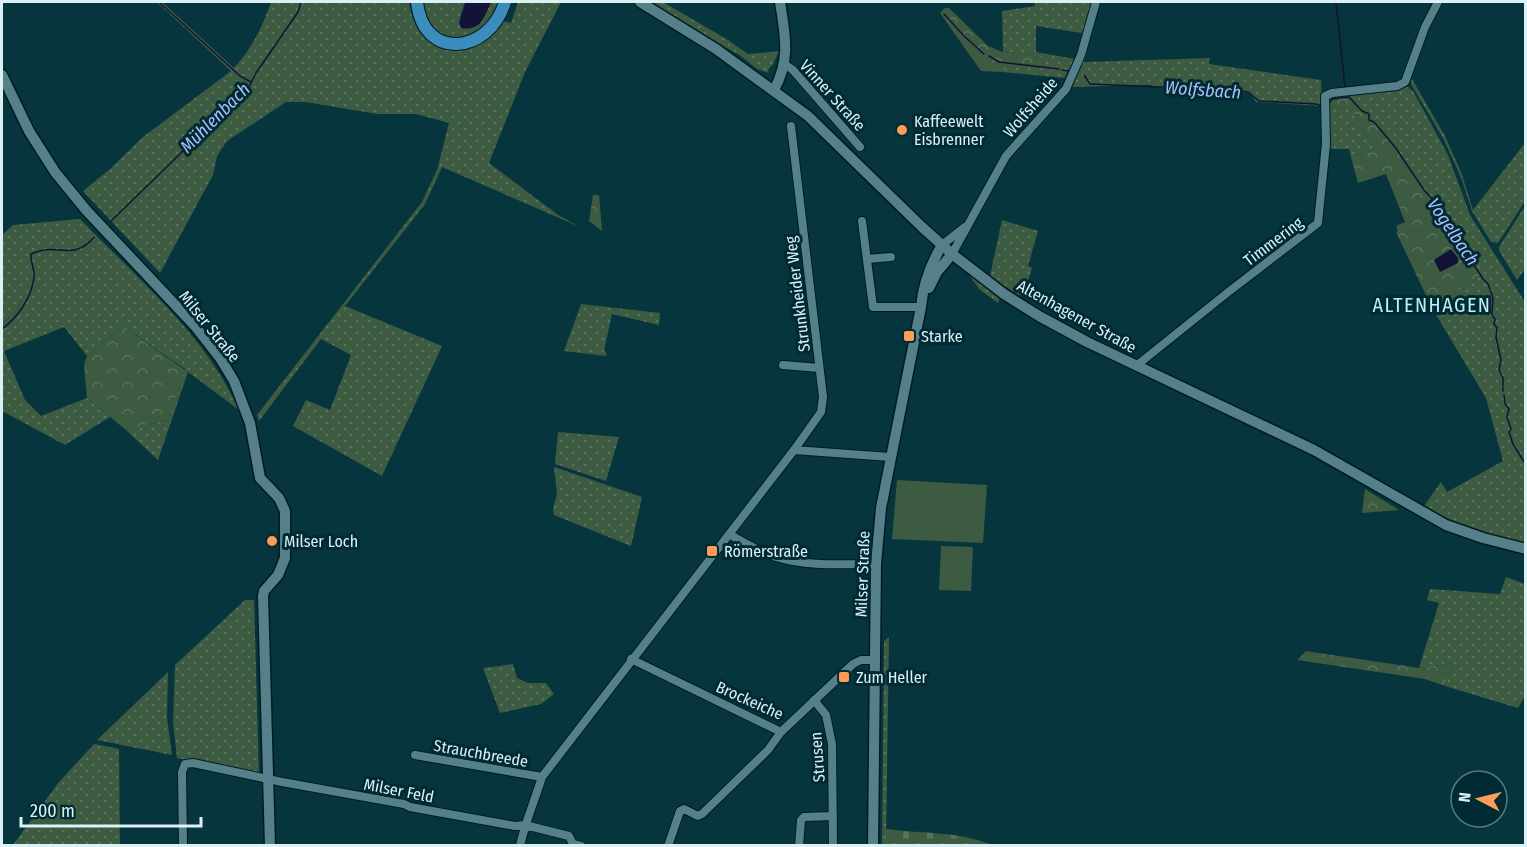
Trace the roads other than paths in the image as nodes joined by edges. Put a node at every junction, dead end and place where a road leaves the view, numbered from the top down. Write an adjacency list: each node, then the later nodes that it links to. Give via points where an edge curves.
1 (411, 2): 8 (main road, via 419,27)
2 (417, 2): 3 (main road, via 422,24 429,33 445,41 464,43 489,31)
3 (505, 2)
4 (640, 2): 11 (main road, Altenhagener Straße)
5 (780, 2): 9 (main road, Vinner Straße, via 786,48)
6 (1096, 2): 15 (street, Wolfsheide, via 1081,55 1066,89 1006,156)
7 (1438, 2): 22 (street, Timmering, via 1405,82 1325,96 1326,144 1318,223)
8 (436, 43)
9 (783, 63): 11 (main road, Vinner Straße, via 780,79); 13 (street, Vinner Straße)
10 (2, 75): 34 (main road, Milser Straße, via 29,131 55,172 220,358 244,404 260,478 279,498 285,511 285,558 262,596)
11 (770, 87): 16 (main road, Altenhagener Straße, via 815,122)
12 (791, 126): 23 (street, Strunkheider Weg)
13 (860, 147)
14 (862, 221): 19 (street)
15 (968, 224): 16 (street, Wolfsheide); 17 (street, Wolfsheide)
16 (942, 245): 17 (main road, Altenhagener Straße); 20 (main road, Milser Straße, via 928,272)
17 (952, 254): 20 (main road, Milser Straße, via 937,272); 22 (main road, Altenhagener Straße, via 1039,316)
18 (891, 257): 19 (street)
19 (867, 259): 20 (street, via 873,307)
20 (921, 308): 25 (main road, Milser Straße)
21 (783, 365): 23 (street)
22 (1136, 366): 27 (main road, Altenhagener Straße, via 1314,450 1446,525)
23 (819, 368): 24 (street, Strunkheider Weg, via 821,412)
24 (794, 450): 25 (street); 26 (street)
25 (890, 458): 28 (main road, Milser Straße, via 880,508)
26 (729, 534): 28 (street, via 788,560); 29 (street)
27 (1526, 549)
28 (876, 564): 30 (main road, Milser Straße)
29 (631, 658): 32 (street, Brockeiche); 35 (street)
30 (875, 660): 31 (street, Brockeiche, via 853,664); 45 (main road, Milser Straße)
31 (814, 699): 32 (street, Brockeiche); 36 (street, Strusen, via 829,726)
32 (781, 732): 42 (street, via 768,750 702,814 680,810)
33 (415, 755): 35 (street, Strauchbreede)
34 (268, 777): 37 (street, Milser Feld, via 425,810); 39 (street, Milser Feld, via 185,764); 40 (main road, Milser Straße)
35 (542, 777): 37 (street)
36 (833, 816): 43 (street, via 804,817); 44 (street, Strusen)
37 (525, 825): 38 (street, Milser Feld, via 569,836); 41 (street)
38 (575, 845)
39 (183, 846)
40 (270, 846)
41 (520, 846)
42 (668, 846)
43 (799, 846)
44 (833, 846)
45 (873, 846)

